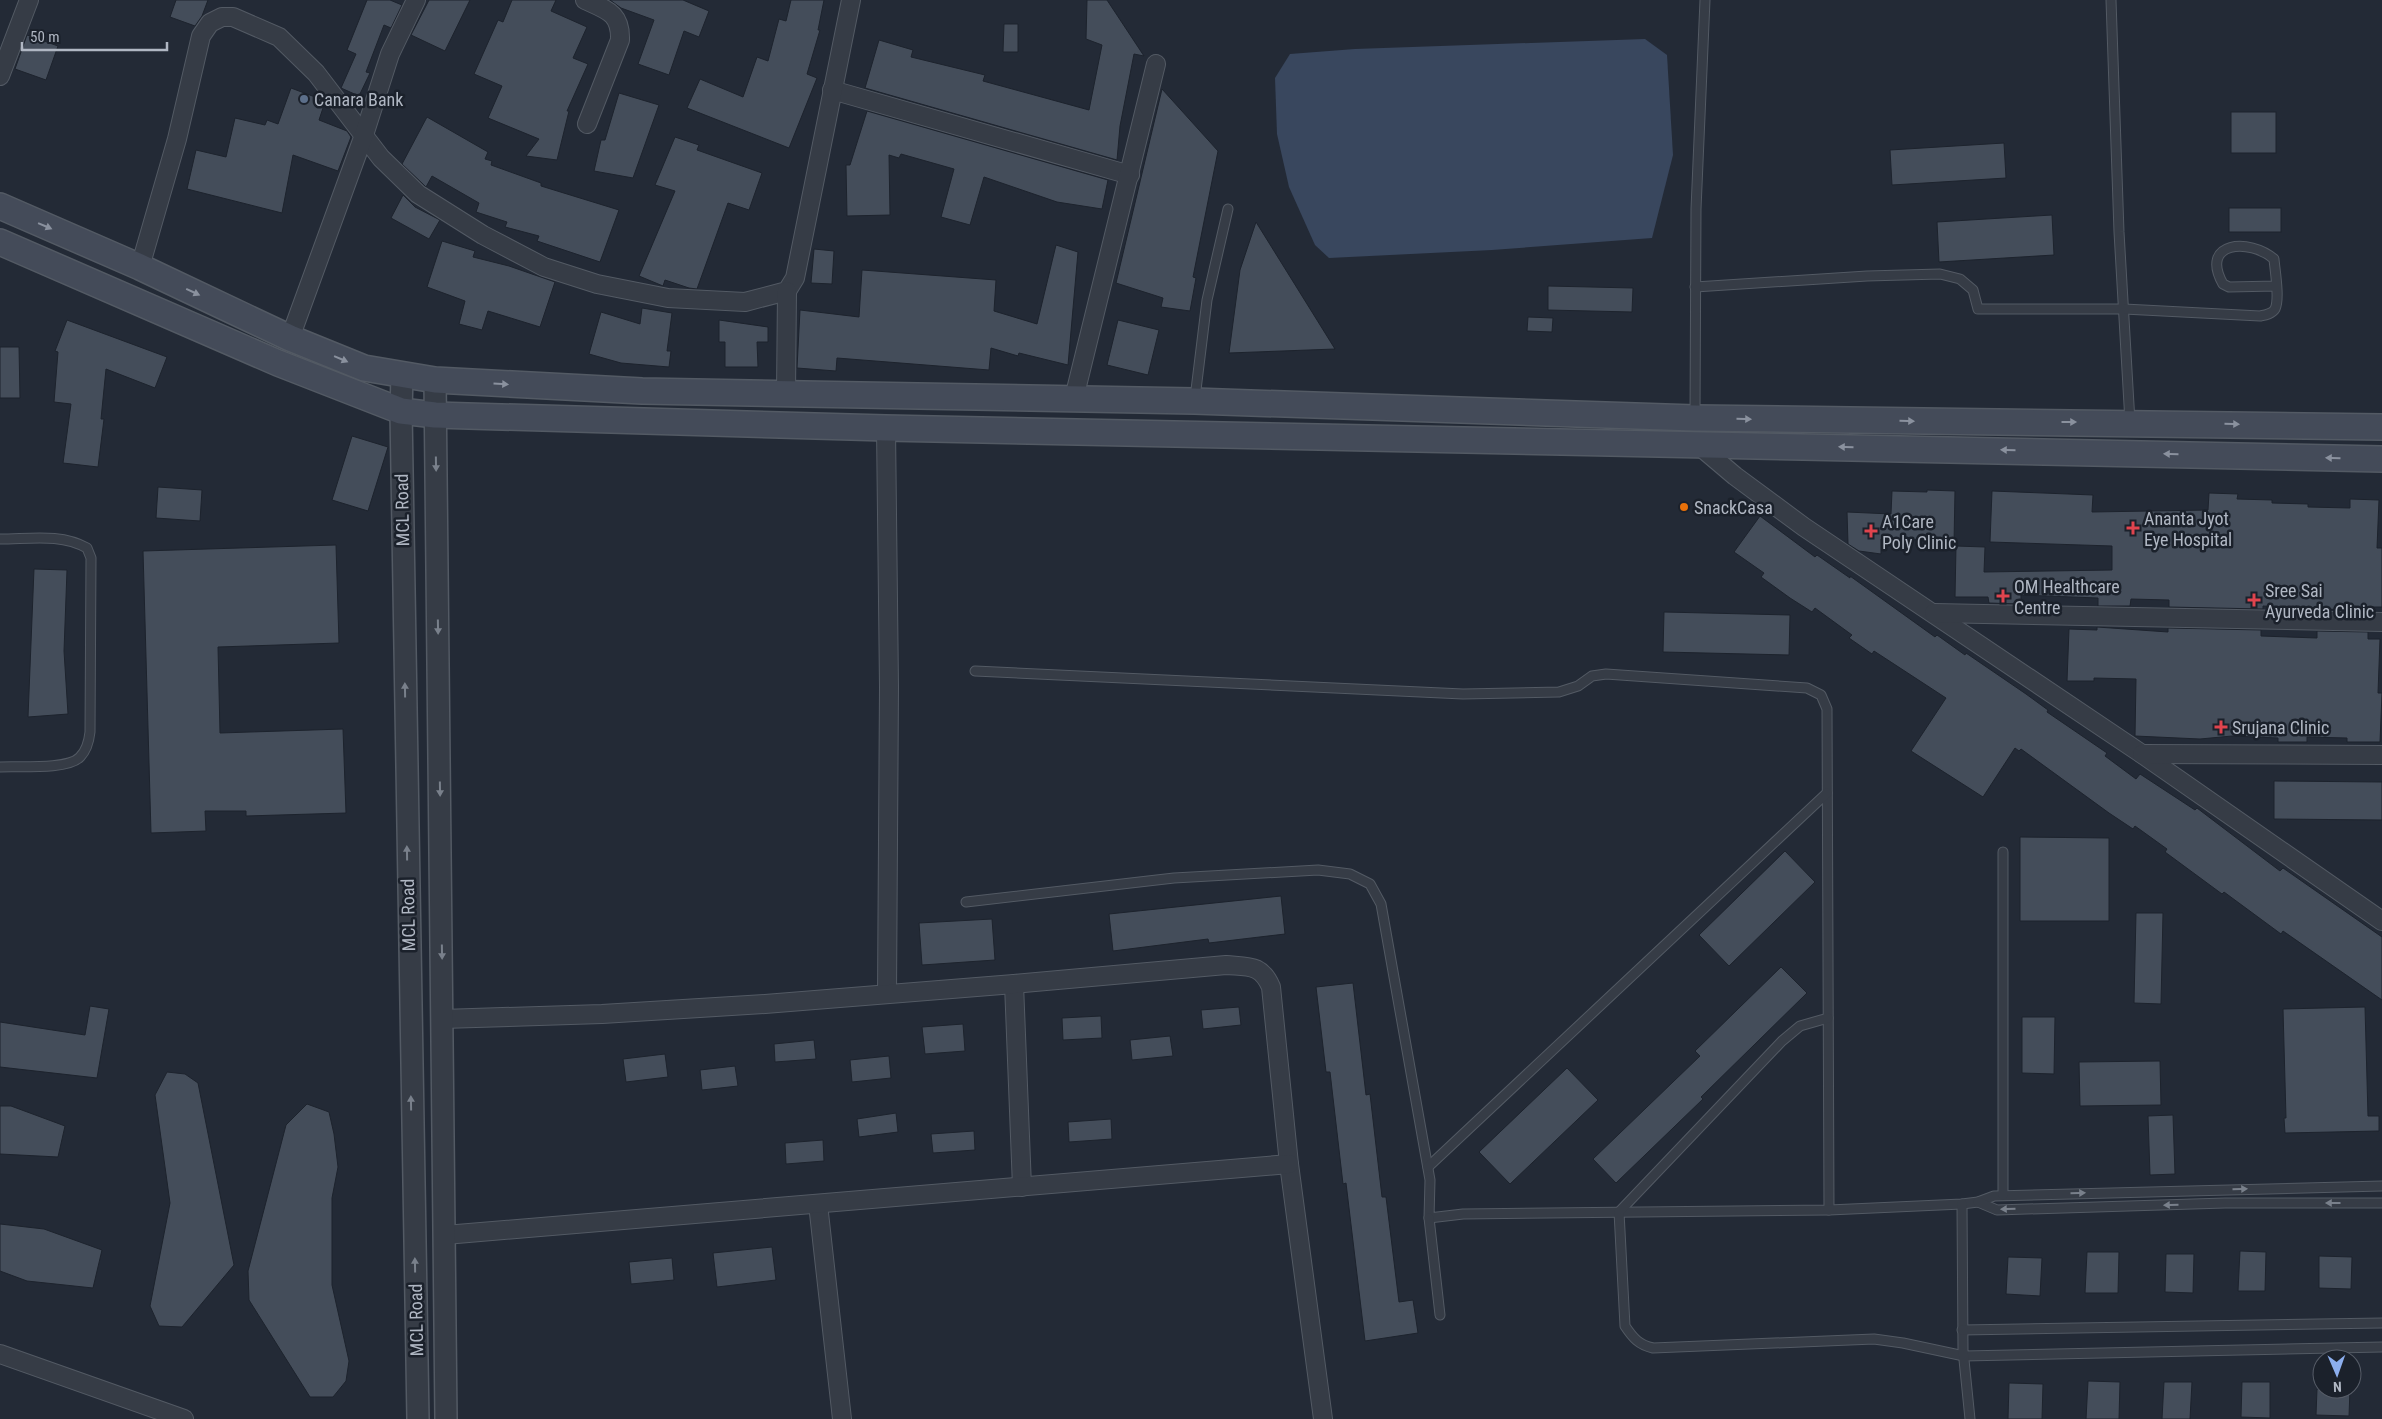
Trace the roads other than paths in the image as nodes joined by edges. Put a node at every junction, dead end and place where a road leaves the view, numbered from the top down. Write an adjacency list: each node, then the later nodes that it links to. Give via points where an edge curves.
1 (29, 0): 7 (street)
2 (416, 0): 12 (street, via 390,54)
3 (585, 0): 11 (street, via 614,14 621,27 620,40)
4 (851, 0): 10 (street)
5 (1705, 0): 19 (lane)
6 (2111, 0): 21 (lane)
7 (6, 44): 9 (street)
8 (1156, 64): 13 (street)
9 (0, 76)
10 (832, 90): 13 (street); 20 (street, via 795,278)
11 (587, 124)
12 (364, 135): 17 (street, via 316,73 279,37 233,17 222,17 210,23 201,36); 20 (street, via 381,158 418,194 483,235 544,267 596,284 668,298 745,302); 22 (street)
13 (1130, 175): 26 (street)
14 (0, 206): 17 (main road, one-way to 17)
15 (1228, 209): 27 (lane, via 1207,300)
16 (0, 242): 28 (main road, via 278,363)
17 (140, 267): 22 (main road, one-way to 22)
18 (2276, 286): 18 (lane, via 2274,260 2264,250 2227,247 2220,252 2217,258 2223,284 2229,287); 21 (lane, via 2275,309 2260,316)
19 (1695, 287): 21 (lane, via 1940,274 1960,279 1973,290 1978,309); 30 (lane)
20 (787, 291): 25 (street)
21 (2124, 309): 31 (lane)
22 (290, 338): 23 (main road, one-way to 23, via 364,368)
23 (402, 376): 24 (main road); 28 (street, MCL Road)
24 (435, 380): 25 (main road, one-way to 25, via 642,391); 29 (street, MCL Road)
25 (786, 392): 26 (main road)
26 (1074, 398): 27 (main road)
27 (1194, 401): 30 (main road)
28 (401, 411): 29 (main road); 71 (street, MCL Road, one-way to 28)
29 (435, 415): 33 (main road); 50 (street, MCL Road, one-way to 50)
30 (1695, 418): 31 (main road, one-way to 31); 34 (street)
31 (2130, 422): 32 (main road, one-way to 32)
32 (2382, 427)
33 (886, 428): 34 (main road); 48 (street, via 889,687)
34 (1696, 444): 35 (main road, one-way to 34); 37 (street, via 1804,527)
35 (2382, 459)
36 (0, 539): 42 (lane, via 57,538 87,548 91,558 88,747 80,758 66,764)
37 (1934, 613): 38 (street); 40 (street)
38 (2382, 622)
39 (975, 671): 43 (lane, via 1463,694 1559,692 1578,686 1592,676 1606,674 1807,688 1822,695 1827,710)
40 (2142, 754): 41 (street); 46 (street)
41 (2382, 755)
42 (0, 767)
43 (1827, 792): 49 (lane); 52 (lane)
44 (2003, 852): 55 (lane)
45 (966, 902): 52 (lane, via 1174,878 1318,870 1350,874 1370,884 1381,904)
46 (2382, 921)
47 (1014, 984): 48 (street); 51 (street, via 1226,965 1255,967 1266,975 1271,987); 54 (street)
48 (887, 994): 50 (street, via 602,1014)
49 (1828, 1018): 60 (lane); 61 (lane, via 1800,1026 1782,1041)
50 (442, 1019): 63 (street, MCL Road)
51 (1289, 1164): 54 (street); 74 (street)
52 (1428, 1167): 62 (lane)
53 (2382, 1186): 55 (lane, one-way to 53)
54 (1022, 1187): 58 (street)
55 (2003, 1196): 56 (lane)
56 (1978, 1202): 57 (lane, one-way to 56, via 2224,1203 1997,1210); 59 (lane)
57 (2382, 1203)
58 (818, 1204): 63 (street); 73 (street)
59 (1962, 1204): 60 (lane); 66 (lane)
60 (1829, 1210): 61 (lane)
61 (1619, 1212): 62 (lane, via 1463,1214); 69 (lane, via 1625,1326 1642,1345 1653,1348 1874,1340)
62 (1429, 1218): 64 (lane)
63 (444, 1235): 72 (street, MCL Road)
64 (1440, 1314)
65 (2382, 1323): 66 (lane)
66 (1962, 1330): 69 (lane)
67 (2382, 1347): 69 (lane)
68 (0, 1354): 70 (street)
69 (1964, 1356): 75 (lane)
70 (184, 1419)
71 (418, 1419)
72 (446, 1419)
73 (842, 1419)
74 (1323, 1419)
75 (1970, 1419)

